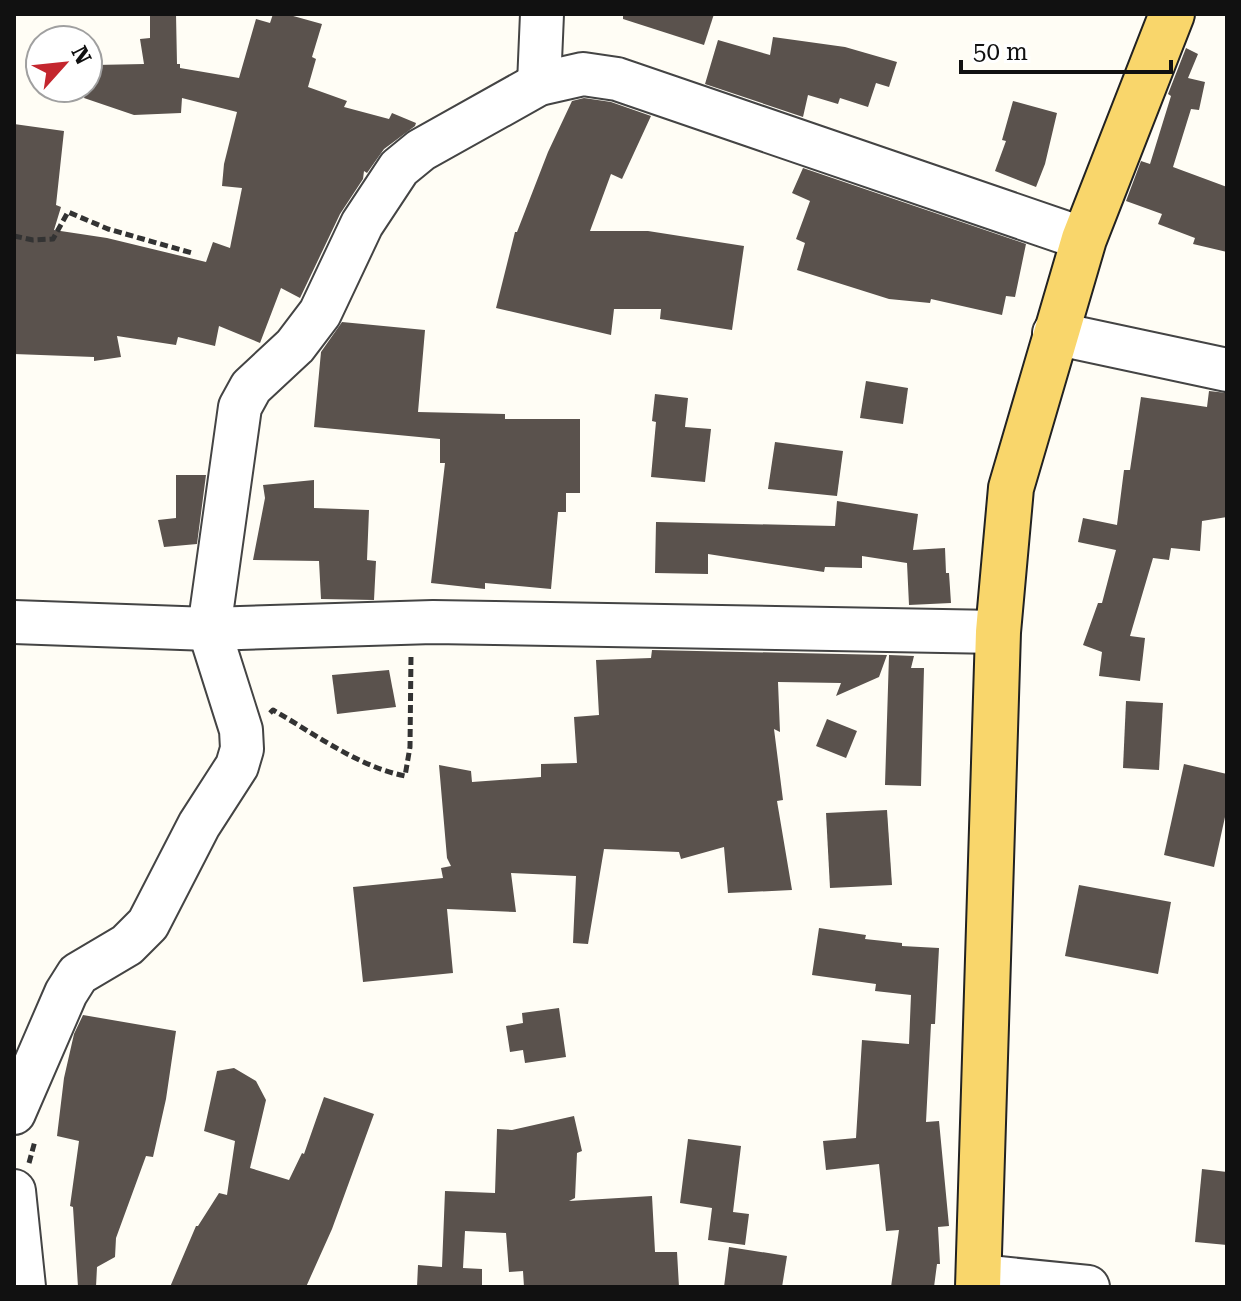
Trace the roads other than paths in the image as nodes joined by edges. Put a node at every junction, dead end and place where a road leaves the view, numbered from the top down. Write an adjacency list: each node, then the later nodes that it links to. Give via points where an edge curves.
1 (542, 14): 3 (street)
2 (1172, 14): 4 (main road)
3 (539, 84): 4 (street, via 583,74 617,79); 8 (street, via 421,150 399,168 362,224 320,313 295,346 251,387 236,427)
4 (1084, 239): 5 (main road)
5 (1054, 333): 6 (street); 9 (main road, via 1011,488)
6 (1227, 370)
7 (14, 622): 8 (street)
8 (209, 629): 9 (street, via 413,622); 10 (street, via 241,730 237,766 199,825 148,924 127,945 78,974 72,984)
9 (998, 632): 12 (main road)
10 (26, 1121)
11 (20, 1182): 13 (street)
12 (979, 1282): 14 (street)
13 (24, 1287)
14 (1088, 1287)

